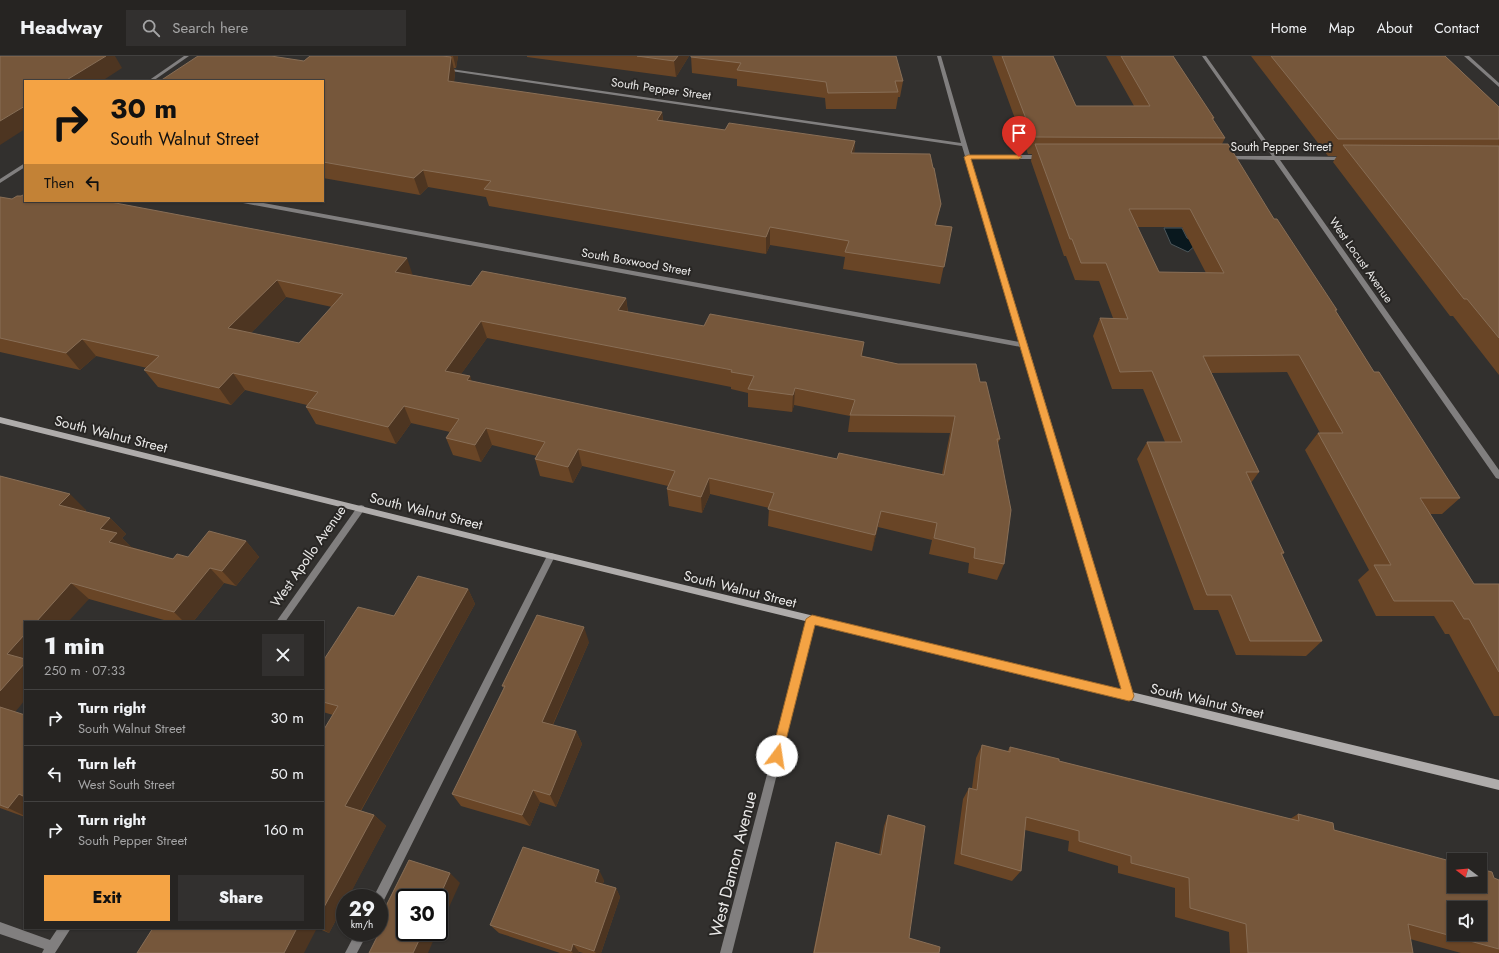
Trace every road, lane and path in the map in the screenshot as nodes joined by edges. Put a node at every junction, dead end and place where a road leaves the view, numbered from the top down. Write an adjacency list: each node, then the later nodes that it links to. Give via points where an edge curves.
1 (187, 56): 6 (street)
2 (939, 56): 8 (street)
3 (1204, 56): 12 (street, West Locust Avenue)
4 (1466, 56): 7 (street)
5 (440, 68): 8 (street, South Pepper Street)
6 (151, 80)
7 (1499, 86)
8 (964, 145): 9 (street)
9 (968, 157): 10 (street); 17 (street)
10 (1051, 157)
11 (1219, 158): 12 (street, South Pepper Street)
12 (1276, 158): 13 (street, South Pepper Street); 19 (street, West Locust Avenue)
13 (1348, 158)
14 (24, 166): 15 (street)
15 (0, 181)
16 (248, 202): 17 (street, South Boxwood Street)
17 (1025, 345): 24 (street)
18 (0, 420): 20 (street, South Walnut Street)
19 (1499, 476)
20 (361, 508): 21 (street, South Walnut Street); 23 (street, West Apollo Avenue)
21 (551, 556): 22 (street, South Walnut Street); 26 (street)
22 (812, 619): 24 (street, South Walnut Street); 32 (street, West Damon Avenue)
23 (281, 621)
24 (1129, 696): 25 (street, South Walnut Street)
25 (1499, 785)
26 (384, 889)
27 (0, 928): 30 (street)
28 (64, 929): 30 (street)
29 (357, 941): 31 (street)
30 (50, 950)
31 (351, 953)
32 (726, 953)

